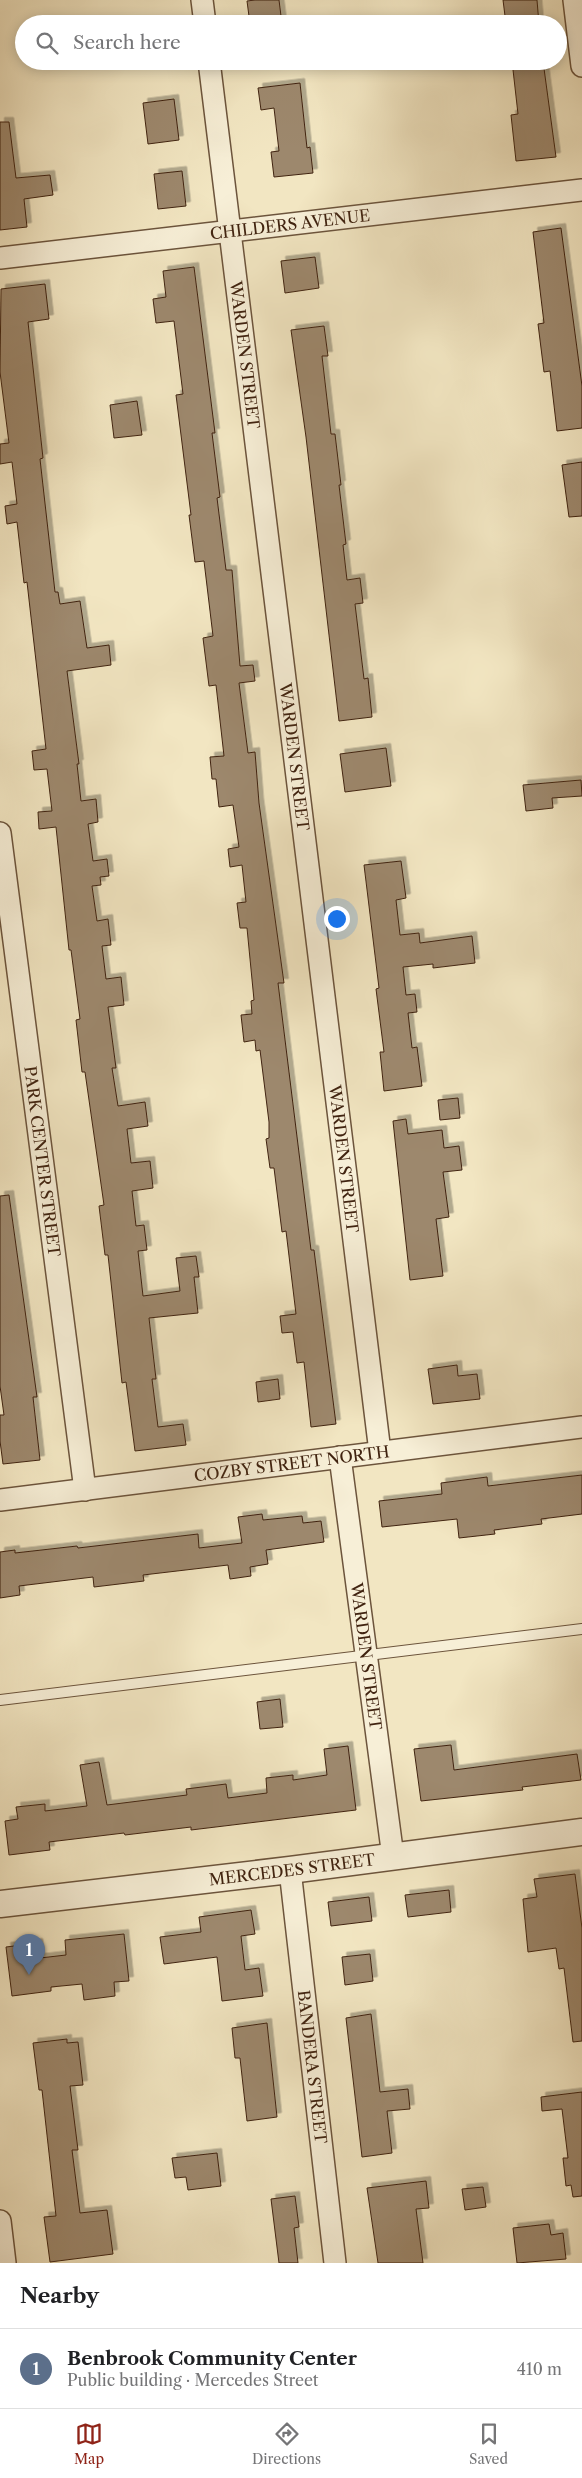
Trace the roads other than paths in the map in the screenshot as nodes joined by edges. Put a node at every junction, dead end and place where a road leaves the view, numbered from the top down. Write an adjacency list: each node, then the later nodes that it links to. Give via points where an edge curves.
1 (202, 0): 3 (street)
2 (574, 0): 4 (street)
3 (204, 15)
4 (582, 66)
5 (211, 70): 7 (street, WARDEN STREET)
6 (582, 190): 7 (street, CHILDERS AVENUE)
7 (231, 232): 8 (street, CHILDERS AVENUE); 11 (street, WARDEN STREET)
8 (0, 258)
9 (0, 833): 13 (street, PARK CENTER STREET)
10 (582, 1427): 11 (street, COZBY STREET NORTH)
11 (380, 1452): 12 (street, COZBY STREET NORTH)
12 (340, 1457): 13 (street, COZBY STREET NORTH); 16 (street, WARDEN STREET)
13 (85, 1490): 14 (street, COZBY STREET NORTH)
14 (0, 1500)
15 (582, 1630): 16 (lane)
16 (366, 1654): 17 (lane); 19 (street, WARDEN STREET)
17 (0, 1700)
18 (582, 1832): 19 (street, MERCEDES STREET)
19 (393, 1857): 20 (street, MERCEDES STREET)
20 (290, 1870): 21 (street, MERCEDES STREET); 24 (street, BANDERA STREET)
21 (0, 1904)
22 (0, 2221): 23 (street)
23 (5, 2263)
24 (335, 2263)

